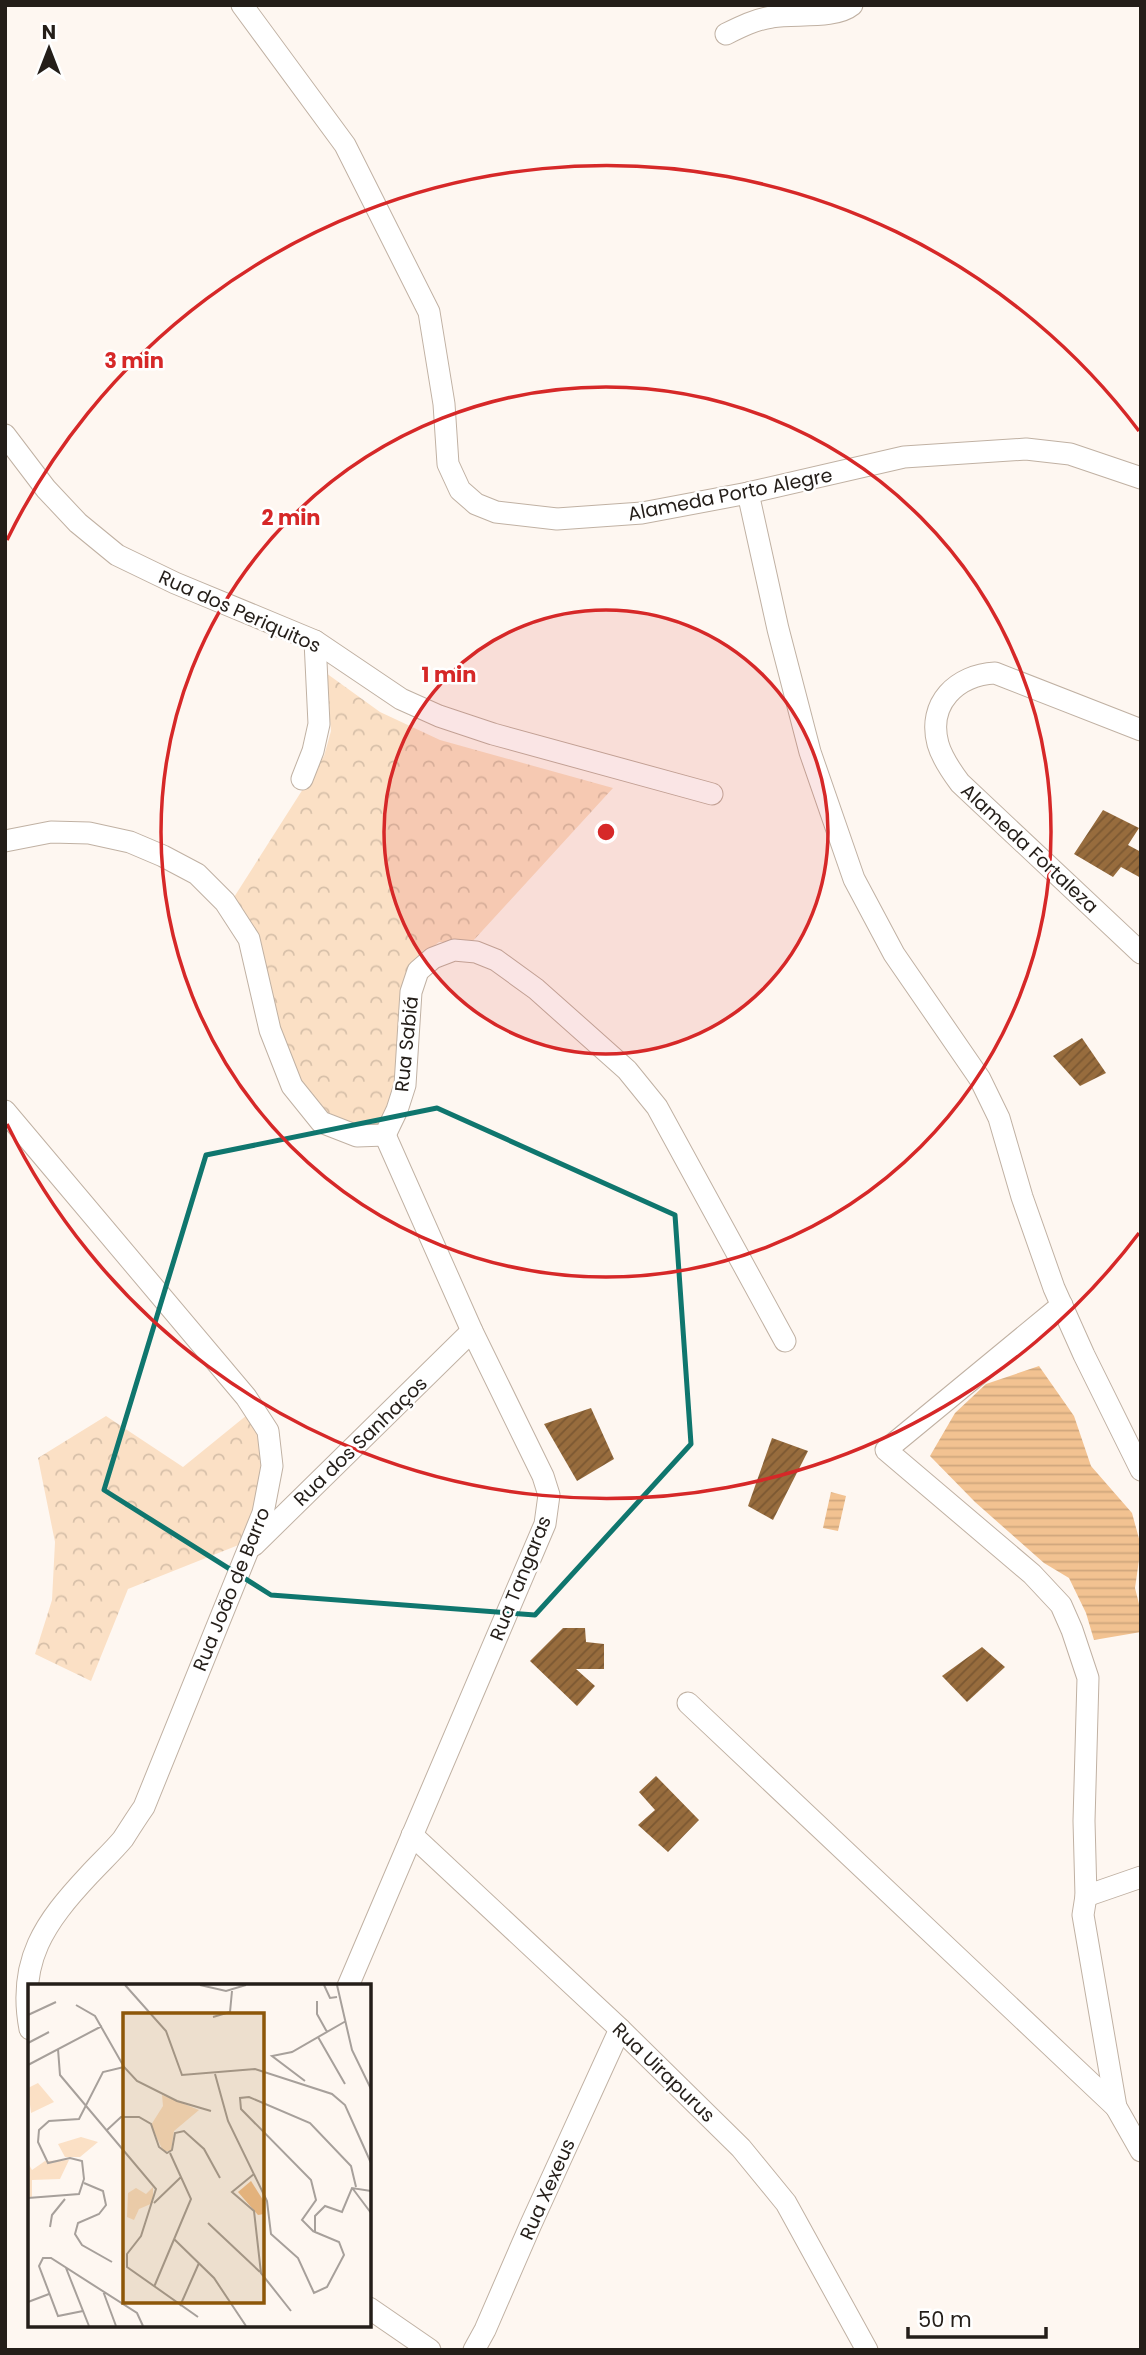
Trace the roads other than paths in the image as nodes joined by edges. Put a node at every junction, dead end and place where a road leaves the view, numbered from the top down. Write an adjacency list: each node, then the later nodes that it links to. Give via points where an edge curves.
1 (242, 5): 6 (street, Alameda Porto Alegre, via 345,145 429,312 448,464 460,490 476,504 496,512 557,519 642,513)
2 (852, 5): 3 (street, via 832,14 768,17)
3 (726, 34)
4 (5, 435): 7 (street, Rua dos Periquitos, via 46,489 117,555)
5 (1141, 478): 6 (street, Alameda Porto Alegre, via 1070,454 1026,449 904,457)
6 (748, 493): 15 (street, via 810,752 854,879 894,954 980,1079)
7 (315, 640): 9 (street, via 319,724); 10 (street, Rua dos Periquitos, via 401,699 439,716)
8 (1141, 730): 12 (street, Alameda Fortaleza, via 995,673 980,673 960,682 947,694 935,727 938,744 960,783)
9 (302, 779)
10 (712, 794)
11 (5, 841): 14 (street, via 51,832 89,833 130,842 197,874 225,902 248,939 270,1030 292,1086 321,1122 357,1136)
12 (1141, 953)
13 (5, 1111): 19 (street, Rua João de Barro, via 246,1397 268,1431 272,1466 263,1513)
14 (384, 1135): 16 (street, Rua Tangaras); 17 (street, Rua Sabiá, via 405,1085 411,992 418,971 433,958 454,950 496,960 536,989 627,1070 657,1107)
15 (1062, 1305): 18 (street); 23 (street, via 886,1450 1032,1574 1061,1605 1088,1678)
16 (472, 1331): 19 (street, Rua dos Sanhaços); 21 (street, Rua Tangaras, via 543,1476 548,1512)
17 (785, 1341)
18 (1141, 1470)
19 (248, 1551): 25 (street, Rua João de Barro, via 144,1807 122,1840 52,1920 31,1957)
20 (688, 1703): 27 (street)
21 (412, 1835): 24 (street, Rua Tangaras); 26 (street, Rua Uirapurus)
22 (1141, 1877): 23 (street)
23 (1086, 1896): 27 (street, via 1083,1915)
24 (349, 1984)
25 (28, 2001)
26 (620, 2029): 31 (street, Rua Xexeus); 32 (street, Rua Uirapurus, via 741,2148 786,2203)
27 (1116, 2107): 28 (street)
28 (1141, 2151)
29 (371, 2309): 30 (street)
30 (430, 2350)
31 (474, 2350)
32 (867, 2350)

